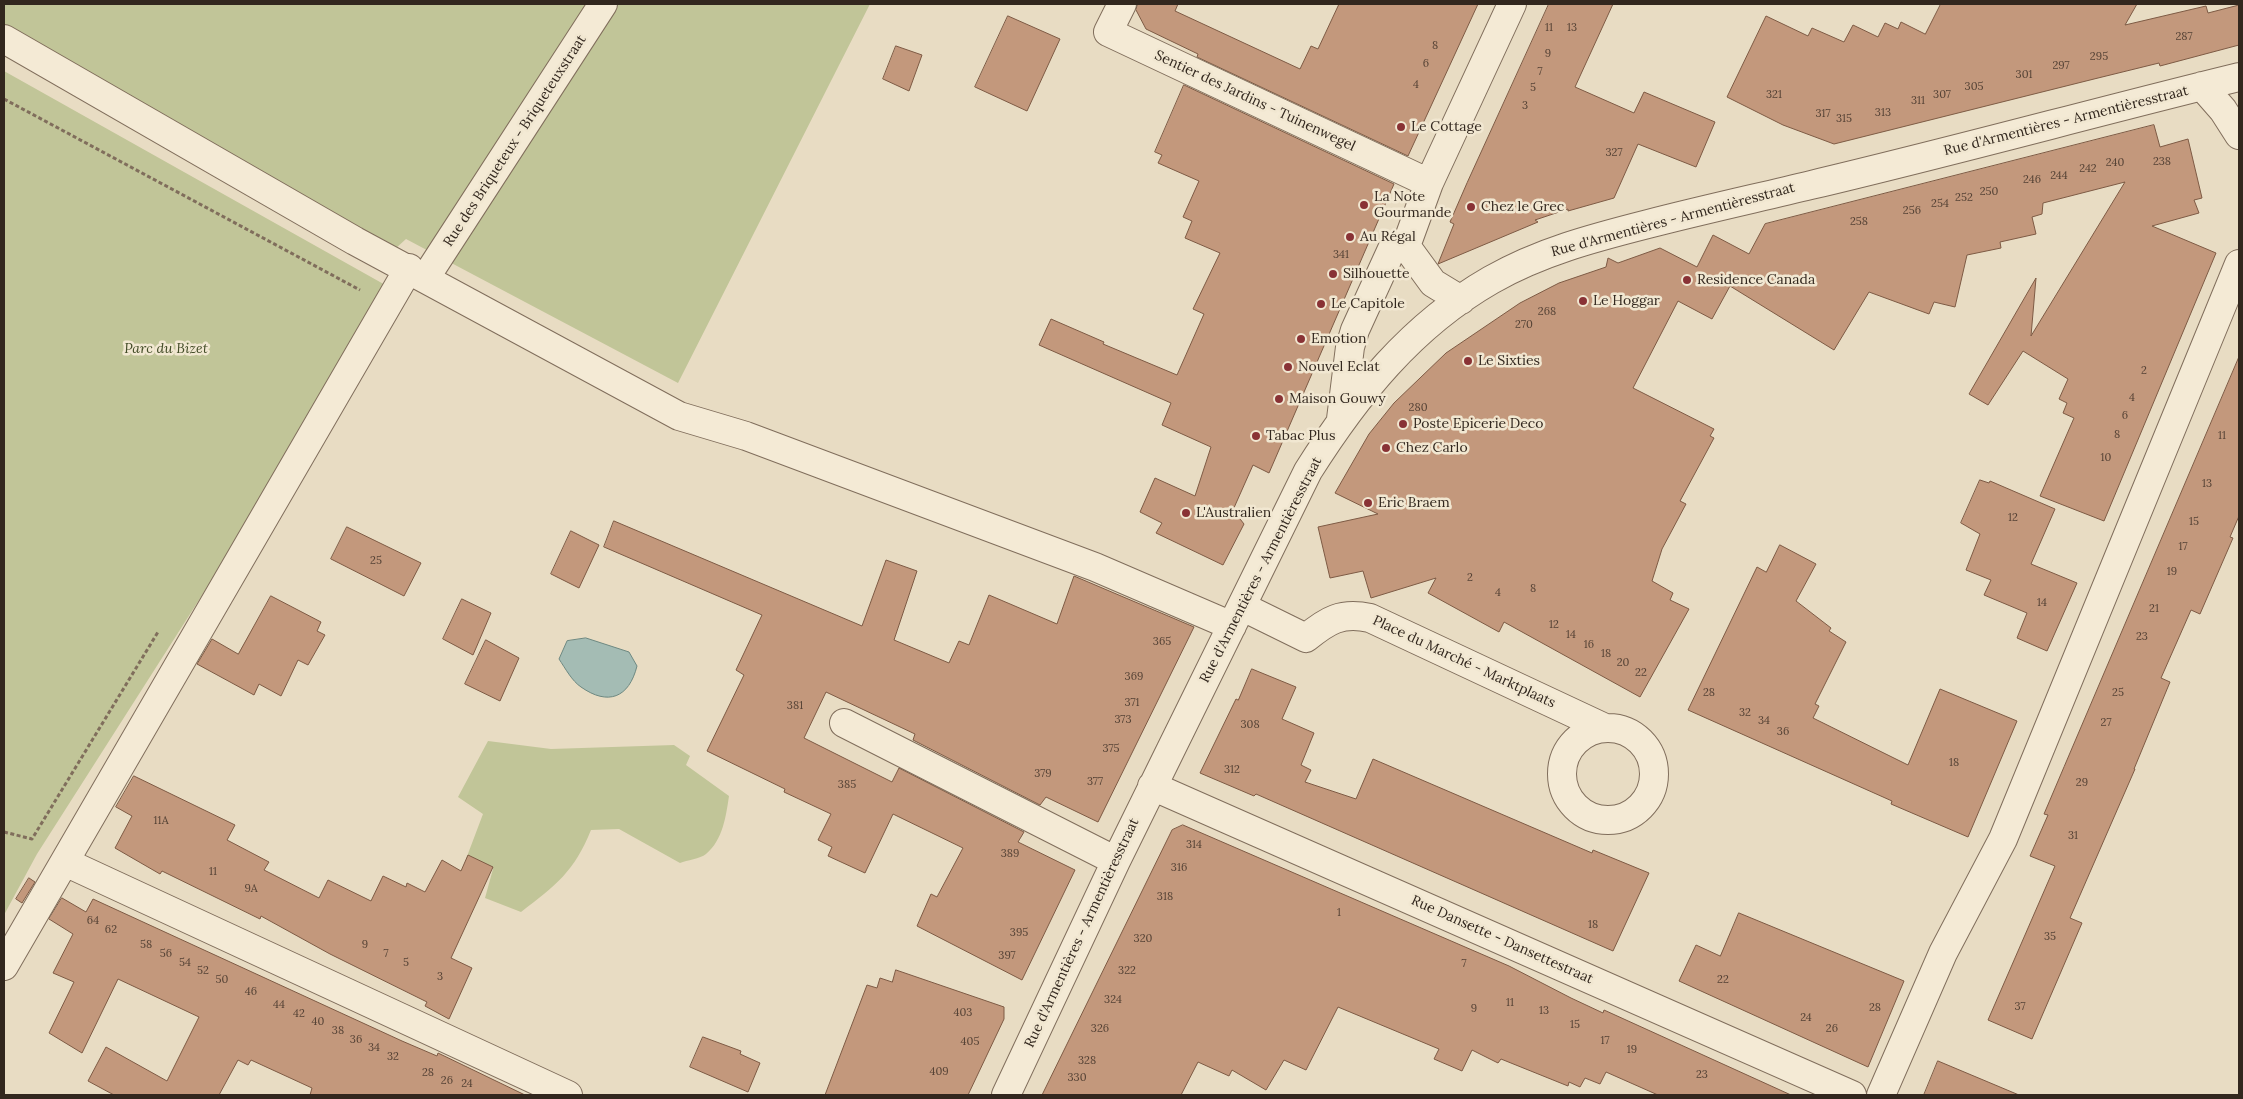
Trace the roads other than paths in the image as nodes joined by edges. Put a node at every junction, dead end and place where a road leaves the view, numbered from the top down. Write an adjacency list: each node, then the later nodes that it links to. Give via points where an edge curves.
1 (603, 4): 11 (street, Rue des Briqueteux - Briqueteuxstraat)
2 (1122, 4): 8 (street, Sentier des Jardins - Tuinenwegel, via 1108,32)
3 (1512, 4): 8 (street)
4 (4, 39): 11 (street, Place du Marché - Marktplaats, via 355,241)
5 (2239, 77): 6 (street, Rue d'Armentières - Armentièresstraat)
6 (2202, 86): 7 (street); 12 (street, Rue d'Armentières - Armentièresstraat, via 1973,146 1591,239 1533,258 1488,281)
7 (2239, 135)
8 (1430, 183): 9 (street)
9 (1406, 246): 12 (street, via 1433,284); 13 (street, via 1392,249 1355,330)
10 (2239, 264): 24 (street, via 2003,839 1943,953)
11 (418, 273): 14 (street, Place du Marché - Marktplaats, via 679,416 746,436); 19 (street, Rue des Briqueteux - Briqueteuxstraat)
12 (1461, 300): 13 (street, Rue d'Armentières - Armentièresstraat, via 1404,345 1369,382)
13 (1341, 420): 14 (street, Rue d'Armentières - Armentièresstraat, via 1308,472)
14 (1237, 617): 16 (street, Place du Marché - Marktplaats, via 1306,638 1322,624 1338,617 1355,614 1370,618); 17 (street, Rue d'Armentières - Armentièresstraat)
15 (844, 723): 18 (street)
16 (1605, 728)
17 (1152, 786): 18 (street, Rue d'Armentières - Armentièresstraat); 23 (street, Rue Dansette - Dansettestraat)
18 (1116, 860): 22 (street, Rue d'Armentières - Armentièresstraat)
19 (65, 862): 20 (street, Rue des Briqueteux - Briqueteuxstraat); 21 (street)
20 (4, 966)
21 (568, 1095)
22 (1006, 1095)
23 (1852, 1095)
24 (1882, 1095)

